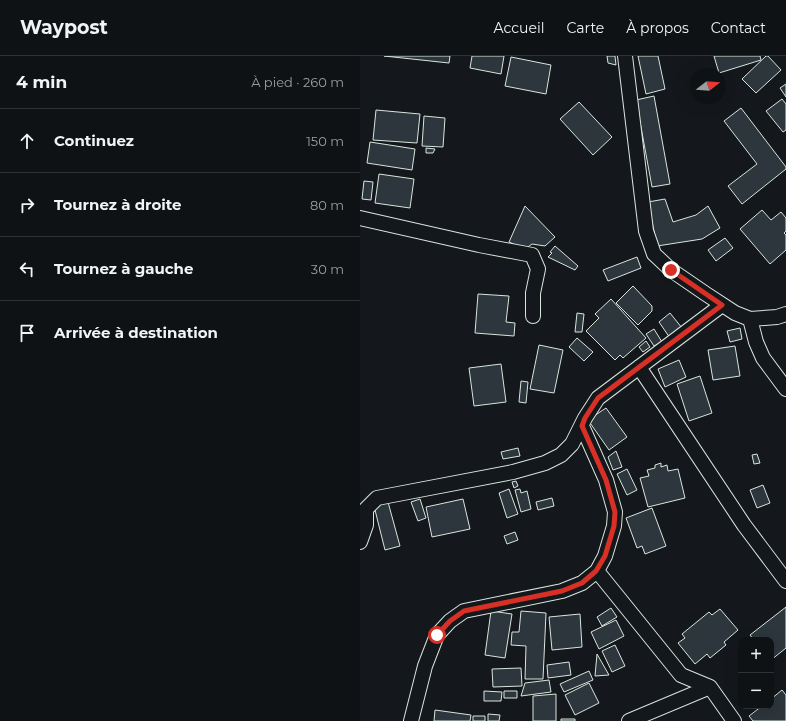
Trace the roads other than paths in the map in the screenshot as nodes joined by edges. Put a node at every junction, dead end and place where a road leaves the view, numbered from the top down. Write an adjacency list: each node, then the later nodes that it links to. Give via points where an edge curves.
1 (625, 56): 3 (street, via 646,230 654,254 671,270)
2 (360, 218): 5 (street, via 532,255 538,269)
3 (722, 305): 6 (street); 7 (street)
4 (786, 314): 6 (street)
5 (533, 316)
6 (750, 319): 8 (street, via 763,358)
7 (639, 367): 9 (street, via 598,398); 12 (street, via 744,525)
8 (786, 389)
9 (582, 426): 10 (street, via 572,444 561,455 545,464 377,498 366,509 366,525); 11 (street, via 606,480 615,512 614,526 605,556)
10 (360, 542)
11 (596, 571): 13 (street, via 681,675); 14 (street, via 582,583 562,591 464,611 450,621 437,635 425,666)
12 (786, 581)
13 (710, 687): 15 (street); 16 (street)
14 (411, 721)
15 (629, 721)
16 (734, 721)

